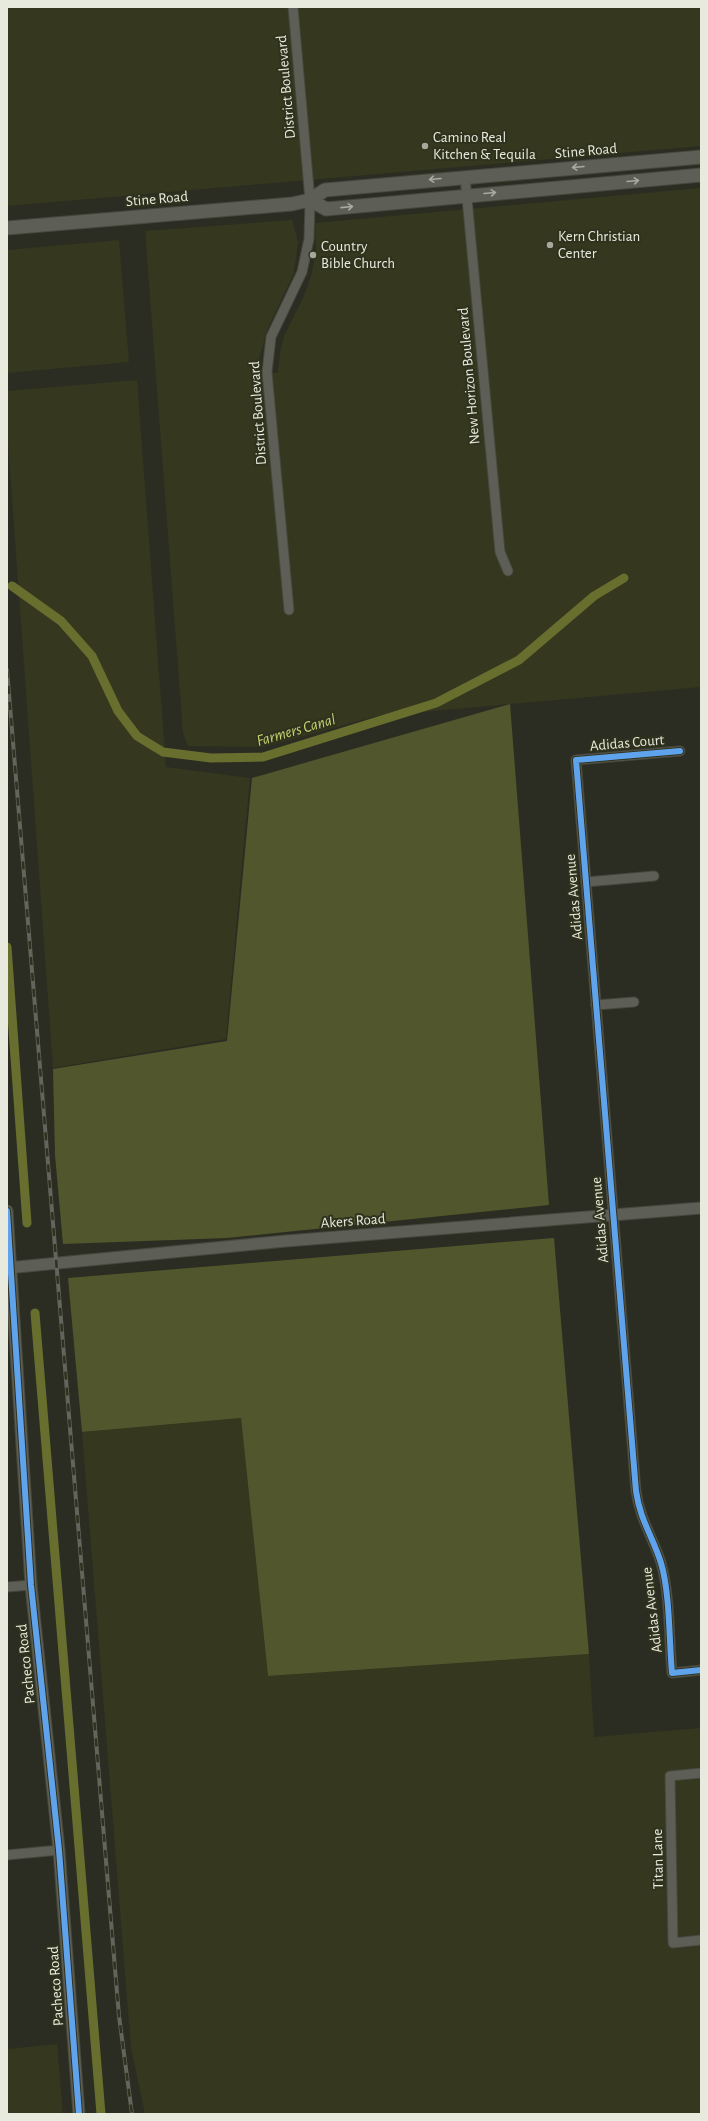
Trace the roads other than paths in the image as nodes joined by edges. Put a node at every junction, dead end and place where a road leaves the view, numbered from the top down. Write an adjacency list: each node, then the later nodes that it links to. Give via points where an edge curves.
1 (293, 7): 10 (street, District Boulevard)
2 (701, 157): 3 (main road, Stine Road)
3 (656, 161): 6 (main road, Stine Road, one-way to 6); 8 (main road, via 641,170 595,175)
4 (701, 162): 7 (main road, via 668,169 662,172)
5 (701, 175): 7 (main road)
6 (465, 177): 9 (street, New Horizon Boulevard); 10 (main road, Stine Road, one-way to 10, via 325,190)
7 (660, 179): 8 (main road, one-way to 7)
8 (591, 185): 9 (main road, one-way to 8)
9 (466, 195): 10 (main road, one-way to 9, via 326,209); 12 (street, New Horizon Boulevard, via 500,552)
10 (310, 200): 11 (main road, Stine Road, via 292,204); 13 (street, District Boulevard, via 306,259 271,338 267,372)
11 (7, 228)
12 (508, 571)
13 (289, 610)
14 (680, 751): 15 (street, Adidas Court)
15 (576, 760): 17 (street, Adidas Avenue)
16 (654, 876): 17 (street)
17 (586, 882): 19 (street, Adidas Avenue)
18 (634, 1002): 19 (street)
19 (596, 1005): 22 (street, Adidas Avenue)
20 (701, 1208): 22 (street, Akers Road)
21 (7, 1211): 23 (street, Pacheco Road)
22 (613, 1215): 23 (street, Akers Road, via 294,1240); 26 (street, Adidas Avenue, via 636,1491 643,1523 656,1548 664,1578 672,1673)
23 (9, 1268): 24 (street, Pacheco Road)
24 (31, 1585): 25 (street); 28 (street, Pacheco Road)
25 (7, 1587)
26 (701, 1670)
27 (701, 1773): 30 (street, Titan Lane, via 670,1776 674,1943)
28 (59, 1850): 29 (street); 31 (street, Pacheco Road)
29 (7, 1855)
30 (701, 1940)
31 (79, 2114)

